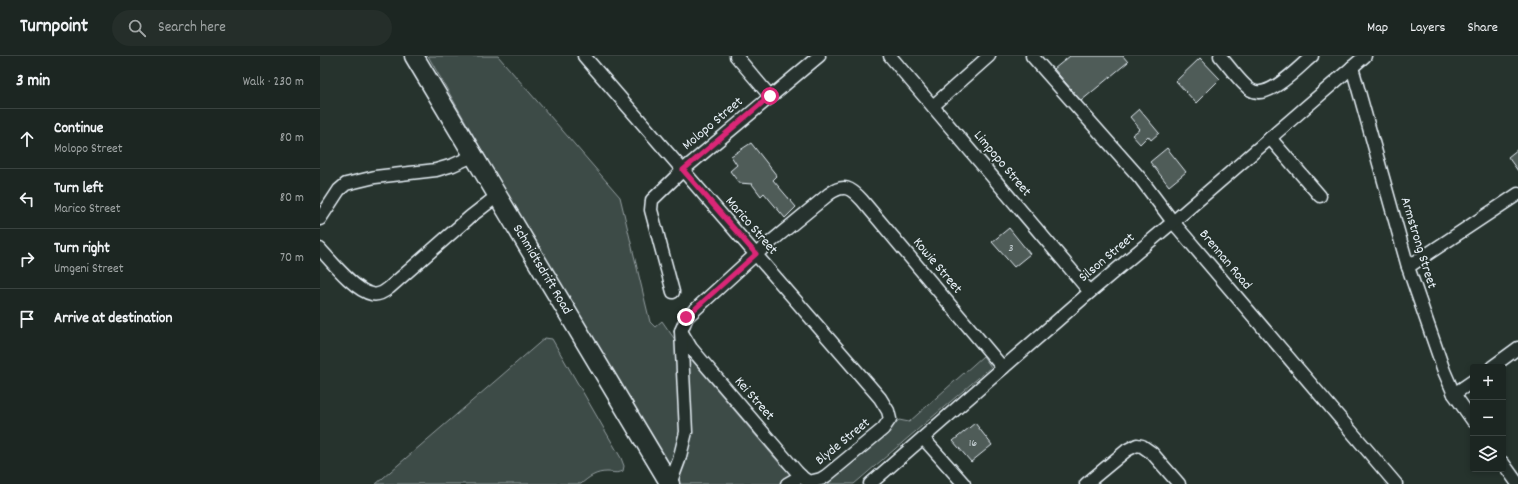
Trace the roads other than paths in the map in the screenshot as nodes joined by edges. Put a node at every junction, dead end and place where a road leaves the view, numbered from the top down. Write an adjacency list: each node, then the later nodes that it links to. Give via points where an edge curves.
1 (414, 56): 15 (highway, Schmidtsdrift Road)
2 (584, 56): 16 (street, Marico Street)
3 (736, 56): 12 (street)
4 (819, 56): 12 (street, Molopo Street)
5 (890, 56): 13 (street, Limpopo Street)
6 (989, 56): 13 (street)
7 (1032, 56): 21 (street, Brennan Road, via 1140,178)
8 (1220, 56): 9 (street, via 1248,88 1256,93 1276,86)
9 (1312, 56)
10 (1365, 56): 11 (street, Silson Street)
11 (1352, 67): 14 (street, Silson Street); 24 (street, Armstrong Street)
12 (770, 96): 16 (street, Molopo Street)
13 (933, 106): 26 (street, Limpopo Street)
14 (1270, 138): 19 (street); 21 (street, Silson Street)
15 (473, 156): 18 (highway, Schmidtsdrift Road); 20 (street, via 436,170 375,177 346,184 339,190)
16 (683, 170): 23 (street, Marico Street); 25 (street, Molopo Street, via 652,200 651,205)
17 (1518, 194): 24 (street)
18 (497, 196): 22 (street, via 379,294 366,292 342,274); 38 (highway, Schmidtsdrift Road)
19 (1320, 196)
20 (320, 219)
21 (1173, 222): 26 (street, Silson Street); 44 (street, Brennan Road)
22 (320, 248)
23 (756, 254): 27 (street, via 686,317); 30 (street, Kowie Street, via 829,194 839,188 853,191); 34 (street, Marico Street, via 880,398)
24 (1408, 267): 32 (street, Armstrong Street)
25 (673, 292)
26 (1090, 292): 30 (street, Silson Street)
27 (681, 331): 37 (street, Kei Street, via 691,348); 38 (street, via 686,432)
28 (1518, 348): 29 (street)
29 (1496, 364)
30 (1003, 368): 35 (street, Silson Street)
31 (1470, 383): 32 (street)
32 (1454, 394): 33 (street, Armstrong Street)
33 (1470, 417)
34 (890, 418): 37 (street, Blyde Street, via 883,429 826,476 821,479)
35 (923, 438): 40 (street, Silson Street); 41 (street)
36 (1506, 467): 45 (street)
37 (805, 479): 39 (street, Blyde Street)
38 (670, 484)
39 (787, 484)
40 (870, 484)
41 (964, 484)
42 (1086, 484): 43 (street, via 1127,450 1137,445 1152,453)
43 (1179, 484)
44 (1396, 484)
45 (1518, 484)

